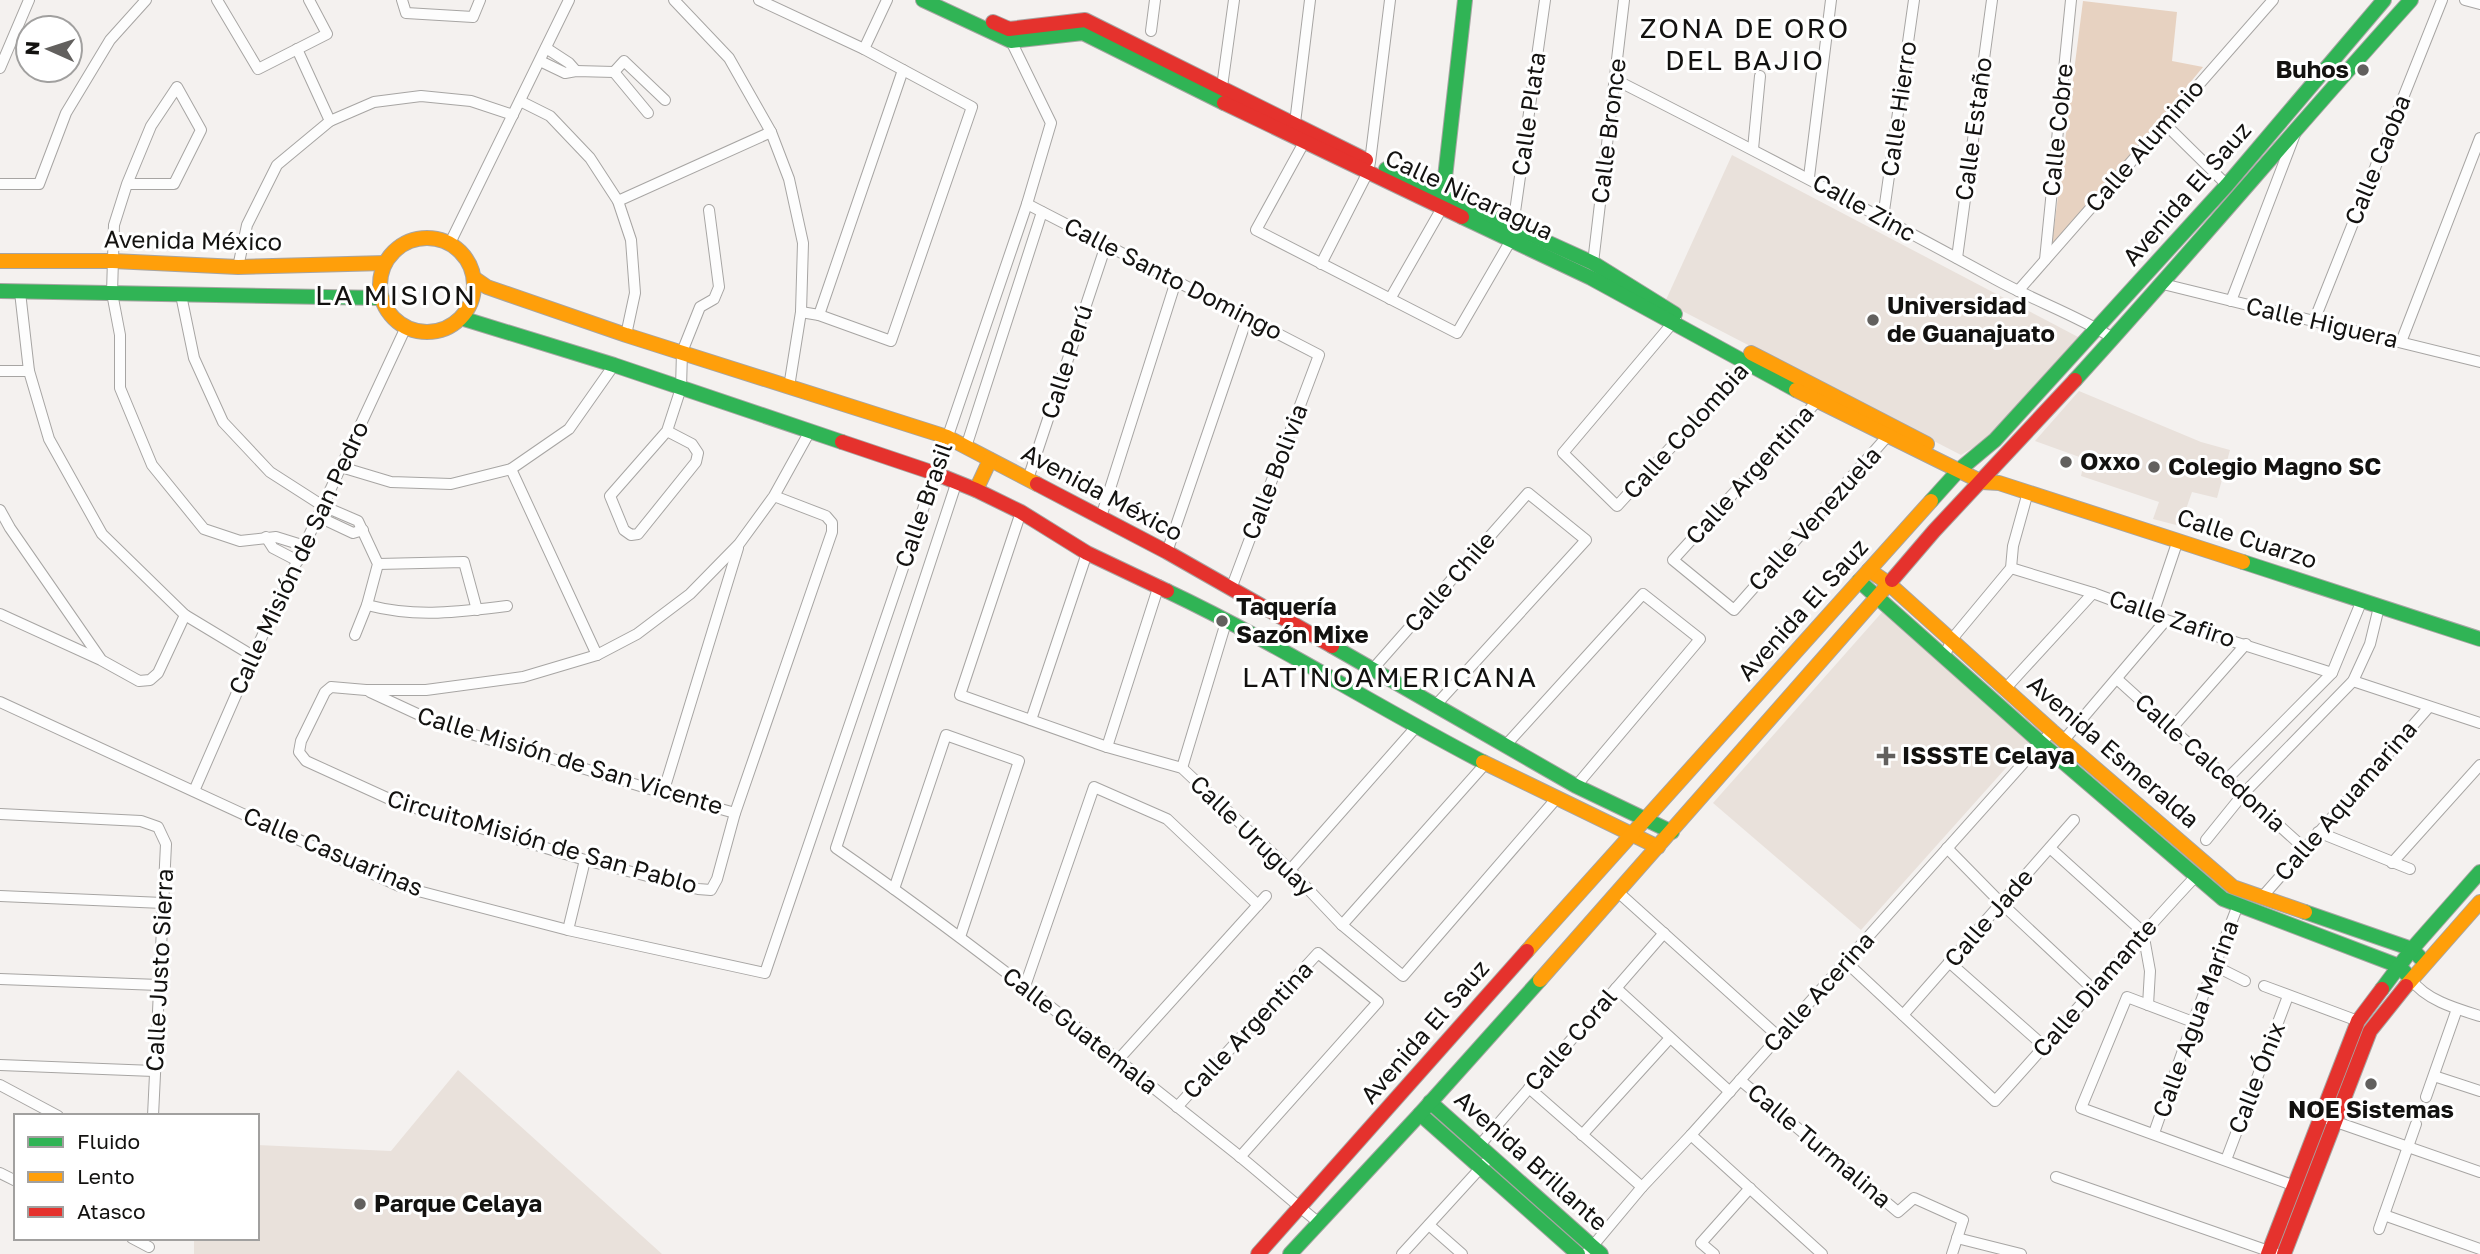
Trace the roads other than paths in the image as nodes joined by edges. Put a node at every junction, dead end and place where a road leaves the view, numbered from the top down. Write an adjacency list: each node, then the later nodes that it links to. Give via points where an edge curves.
1 (29, 0): 36 (street)
2 (146, 0): 55 (street, via 110,40 66,113 39,184)
3 (217, 0): 33 (street, via 258,69)
4 (309, 0): 33 (street, via 327,34)
5 (402, 0): 6 (street, via 406,13 473,17)
6 (480, 0)
7 (569, 0): 32 (street)
8 (674, 0): 49 (street, via 729,58)
9 (759, 0): 34 (street)
10 (887, 0): 34 (street)
11 (923, 0): 31 (main road)
12 (943, 0): 31 (main road)
13 (1155, 0): 30 (street)
14 (1234, 0): 42 (street)
15 (1310, 0): 48 (street)
16 (1390, 0): 53 (street)
17 (1465, 0): 59 (main road)
18 (1545, 0): 64 (street, Calle Plata)
19 (1624, 0): 41 (street, Calle Bronce)
20 (1831, 0): 54 (street)
21 (1914, 0): 63 (street, Calle Hierro)
22 (1992, 0): 67 (street, Calle Estaño)
23 (2071, 0): 68 (street, Calle Cobre)
24 (2273, 0): 46 (street, Calle Aluminio)
25 (2384, 0): 57 (main road, Avenida El Sauz)
26 (2411, 0): 47 (main road, Avenida El Sauz)
27 (2442, 0): 91 (street, Calle Caoba)
28 (2465, 0): 29 (street)
29 (2480, 4)
30 (1151, 31)
31 (1010, 35): 42 (main road, Calle Nicaragua, via 1085,20); 60 (street, Calle Brasil, via 1051,123)
32 (546, 48): 35 (street); 38 (street)
33 (297, 49): 45 (street)
34 (863, 49): 37 (street)
35 (540, 61): 38 (street, via 565,74); 43 (street)
36 (0, 68)
37 (903, 69): 87 (street); 87 (street, via 972,107 891,341)
38 (576, 71): 39 (street)
39 (614, 72): 39 (street, via 646,111 663,98 624,61)
40 (1760, 76): 52 (street)
41 (1614, 79): 52 (street, Calle Zinc); 72 (street, Calle Bronce)
42 (1222, 94): 48 (main road, Calle Nicaragua)
43 (520, 101): 44 (street); 58 (street, via 550,116 590,158)
44 (513, 115): 45 (street, via 471,101 421,96 374,102); 65 (street)
45 (330, 121): 74 (street, via 276,165 247,225)
46 (2165, 124): 57 (street); 68 (street, Calle Aluminio)
47 (2299, 124): 77 (main road, Avenida El Sauz); 85 (street)
48 (1292, 129): 50 (main road, Calle Nicaragua)
49 (771, 132): 58 (street); 86 (street, via 789,179 803,243)
50 (1307, 136): 53 (main road, Calle Nicaragua); 73 (street, via 1256,230)
51 (2480, 138): 96 (street)
52 (1753, 149): 54 (street, Calle Zinc)
53 (1369, 167): 59 (main road, Calle Nicaragua); 73 (street)
54 (1809, 177): 63 (street, Calle Zinc)
55 (0, 184)
56 (127, 184): 56 (street, via 151,126 177,87 201,130 174,184); 70 (street, via 114,225)
57 (2227, 185): 93 (main road, Avenida El Sauz)
58 (618, 201): 94 (street, via 631,240 635,293)
59 (1443, 202): 64 (main road, Calle Nicaragua); 84 (street)
60 (1027, 204): 62 (street, Calle Santo Domingo); 110 (street, Calle Brasil)
61 (709, 210): 97 (street, via 719,286 714,299 700,307)
62 (1042, 212): 66 (street, Calle Santo Domingo); 111 (street)
63 (1883, 218): 67 (street, Calle Zinc)
64 (1513, 234): 72 (main road, Calle Nicaragua); 84 (street, via 1457,333); 90 (main road, Calle Nicaragua)
65 (450, 243): 71 (main road, via 432,237 405,243); 75 (main road, via 465,256)
66 (1106, 245): 76 (street, Calle Santo Domingo); 117 (street, Calle Perú)
67 (1957, 258): 79 (street, Calle Zinc)
68 (2045, 260): 79 (street, Calle Aluminio)
69 (0, 261): 70 (main road, Avenida México)
70 (113, 261): 74 (main road, Avenida México); 81 (street)
71 (385, 263): 74 (main road, Avenida México); 83 (main road)
72 (1593, 263): 90 (main road, Calle Nicaragua)
73 (1321, 264): 84 (street)
74 (239, 267)
75 (474, 278): 88 (main road, via 472,299); 94 (main road, Avenida México, via 486,287)
76 (1176, 281): 89 (street, Calle Santo Domingo); 127 (street)
77 (2163, 284): 85 (street, Calle Higuera); 95 (main road, Avenida El Sauz)
78 (0, 291): 80 (main road)
79 (2018, 291): 93 (street, Calle Zinc)
80 (20, 292): 81 (main road); 103 (street)
81 (112, 293): 82 (main road); 129 (street, via 120,335 120,388 152,465 204,529 240,541)
82 (181, 295): 83 (main road); 123 (street, via 194,358 223,422 270,472)
83 (382, 298): 92 (main road, via 390,314)
84 (1390, 299)
85 (2231, 301): 91 (street, Calle Higuera)
86 (801, 312): 87 (street); 104 (street)
87 (819, 315)
88 (461, 318): 92 (main road, via 445,329 428,332); 101 (main road)
89 (1247, 318): 98 (street, Calle Santo Domingo); 133 (street)
90 (1675, 320): 99 (main road, Calle Nicaragua); 99 (street, Calle Colombia, via 1563,453 1617,506)
91 (2314, 321): 96 (street, Calle Higuera)
92 (406, 327): 114 (street, Calle Misión de San Pedro)
93 (2098, 329): 95 (street, Calle Zinc); 113 (main road, Avenida El Sauz, via 1995,440)
94 (626, 335): 97 (main road, Avenida México)
95 (2113, 338): 118 (main road, Avenida El Sauz)
96 (2401, 342): 100 (street, Calle Higuera)
97 (682, 352): 104 (main road, Avenida México); 105 (street)
98 (1319, 355): 141 (street, Calle Bolivia)
99 (1751, 359): 106 (main road, Calle Nicaragua)
100 (2480, 362)
101 (614, 365): 105 (main road); 115 (street, via 569,429)
102 (0, 371): 103 (street)
103 (29, 371): 152 (street, via 49,439 102,534)
104 (789, 387): 110 (main road, Avenida México)
105 (681, 388): 107 (street); 108 (main road)
106 (1822, 396): 109 (main road, Calle Nicaragua); 149 (street, Calle Argentina, via 1673,560)
107 (667, 431): 107 (street, via 692,444 698,453 696,462 638,534 631,535 624,530 610,496)
108 (810, 431): 116 (main road); 122 (street)
109 (1891, 432): 113 (main road, Calle Nicaragua); 149 (street, Calle Venezuela)
110 (947, 437): 111 (main road, Avenida México); 116 (street, Calle Brasil)
111 (966, 447): 112 (main road, Avenida México)
112 (990, 460): 117 (main road, Avenida México); 120 (main road)
113 (1963, 466): 118 (main road, Calle Nicaragua); 138 (main road, Avenida El Sauz)
114 (341, 467): 115 (street, via 391,482 451,484); 123 (street, Calle Misión de San Pedro)
115 (511, 469): 159 (street)
116 (934, 473): 119 (main road); 230 (street, Calle Brasil)
117 (1028, 480): 127 (main road, Avenida México)
118 (1990, 480): 121 (main road, Calle Cuarzo); 139 (main road, Avenida El Sauz, via 1934,531)
119 (957, 481): 120 (main road); 207 (street, Calle Guatemala, via 836,848)
120 (976, 489): 125 (main road)
121 (2028, 492): 130 (main road, Calle Cuarzo); 137 (street)
122 (774, 496): 131 (street); 189 (street, CircuitoMisión de San Pablo, via 826,516 832,532)
123 (323, 506): 126 (street, Calle Misión de San Pedro); 128 (street, via 358,521)
124 (0, 510): 162 (street)
125 (1021, 512): 134 (main road); 172 (street, Calle Uruguay, via 960,695)
126 (319, 517): 128 (street, via 353,533); 132 (street, Calle Misión de San Pedro)
127 (1101, 517): 133 (main road, Avenida México)
128 (363, 530): 136 (street)
129 (266, 537): 132 (street); 135 (street, via 273,548)
130 (2178, 540): 144 (main road, Calle Cuarzo); 151 (street)
131 (739, 544): 159 (street, via 690,594 637,634); 186 (street)
132 (305, 546): 135 (street, Calle Misión de San Pedro)
133 (1167, 552): 141 (main road, Avenida México)
134 (1087, 553): 140 (main road); 172 (street)
135 (298, 561): 161 (street, Calle Misión de San Pedro)
136 (378, 564): 145 (street); 148 (street, via 464,562)
137 (2011, 568): 142 (street, Calle Zafiro); 156 (street)
138 (1864, 576): 139 (main road, Avenida Esmeralda); 143 (main road, Avenida Esmeralda); 191 (main road, Avenida El Sauz)
139 (1888, 583): 143 (main road, Avenida El Sauz); 156 (main road, Avenida Esmeralda)
140 (1159, 585): 153 (main road); 179 (street)
141 (1231, 589): 163 (main road, Avenida México)
142 (2093, 593): 151 (street, Calle Zafiro); 167 (street)
143 (1878, 596): 160 (main road, Avenida Esmeralda); 193 (main road, Avenida El Sauz)
144 (2362, 600): 147 (main road, Calle Cuarzo); 164 (street)
145 (367, 605): 148 (street, via 396,613); 155 (street)
146 (507, 606): 148 (street)
147 (2379, 607): 157 (main road, Calle Cuarzo); 166 (street, via 2371,644)
148 (477, 610)
149 (1734, 610)
150 (0, 614): 162 (street)
151 (2153, 614): 154 (street, Calle Zafiro)
152 (185, 615): 161 (street); 162 (street, via 158,673 150,680 139,681)
153 (1227, 619): 174 (main road); 182 (street)
154 (2166, 620): 158 (street, Calle Zafiro); 165 (street, Calle Acerina)
155 (355, 635)
156 (1952, 639): 160 (street); 167 (main road, Avenida Esmeralda)
157 (2480, 639)
158 (2246, 644): 164 (street, Calle Zafiro); 175 (street)
159 (597, 655): 168 (street, via 523,677 426,690)
160 (1945, 655): 177 (main road, Avenida Esmeralda)
161 (254, 656): 185 (street, Calle Misión de San Pedro)
162 (102, 660)
163 (1372, 670): 170 (main road, Avenida México); 170 (street, Calle Chile, via 1528,493 1586,541)
164 (2332, 673): 183 (street)
165 (2117, 679): 175 (street, Calle Calcedonia); 176 (street, Calle Acerina)
166 (2353, 681): 171 (street); 187 (street)
167 (2006, 688): 176 (main road, Avenida Esmeralda)
168 (366, 690): 186 (street, Calle Misión de San Vicente, via 439,724); 201 (street, CircuitoMisión de San Pablo, via 331,687 324,692 301,741 299,752 306,761 396,802)
169 (0, 702): 185 (street, Calle Casuarinas)
170 (1435, 706): 178 (main road, Avenida México)
171 (2429, 707): 173 (street); 194 (street, Calle Aquamarina)
172 (1031, 720): 179 (street, Calle Uruguay)
173 (2480, 723)
174 (1416, 727): 180 (main road); 204 (street)
175 (2172, 728): 183 (street, Calle Calcedonia)
176 (2058, 735): 177 (street, Calle Acerina); 211 (main road, Avenida Esmeralda, via 2233,887)
177 (2041, 743): 198 (street, Calle Acerina); 206 (main road, Avenida Esmeralda)
178 (1505, 746): 184 (main road, Avenida México); 184 (street, via 1643,594 1700,639)
179 (1107, 747): 182 (street, Calle Uruguay)
180 (1486, 763): 188 (main road); 219 (street)
181 (2480, 765): 202 (street)
182 (1182, 768): 204 (street, Calle Uruguay)
183 (2228, 778): 187 (street, Calle Calcedonia)
184 (1576, 786): 191 (main road, Avenida México)
185 (194, 791): 220 (street, Calle Casuarinas, via 399,886)
186 (663, 793): 189 (street, Calle Misión de San Vicente)
187 (2244, 793): 196 (street); 200 (street, Calle Calcedonia)
188 (1556, 799): 195 (main road); 219 (street, Calle Uruguay, via 1403,976)
189 (735, 813): 201 (street, CircuitoMisión de San Pablo, via 711,890)
190 (0, 814): 213 (street, Calle Justo Sierra, via 141,821 158,827 166,844)
191 (1646, 818): 193 (main road, Avenida México); 195 (main road, Avenida El Sauz)
192 (2074, 820): 199 (street, Calle Jade)
193 (1672, 832): 197 (main road, Avenida El Sauz)
194 (2318, 832): 200 (street, Calle Aquamarina); 202 (street, Calle Calcedonia)
195 (1632, 834): 197 (main road); 278 (main road, Avenida El Sauz)
196 (2206, 840)
197 (1658, 847): 208 (main road, Avenida El Sauz)
198 (1947, 848): 214 (street); 225 (street, Calle Acerina)
199 (2050, 848): 214 (street, Calle Jade); 221 (street)
200 (2304, 848): 211 (street, Calle Aquamarina)
201 (585, 860): 220 (street)
202 (2392, 863): 203 (street, Calle Calcedonia)
203 (2410, 869)
204 (1290, 870): 219 (street, Calle Uruguay)
205 (2480, 872): 224 (main road)
206 (2196, 876): 216 (main road, Avenida Esmeralda, via 2223,899); 221 (street, Calle Diamante)
207 (894, 889): 223 (street, Calle Guatemala); 223 (street, via 946,735 1019,761)
208 (1618, 892): 222 (street); 260 (main road, Avenida El Sauz)
209 (0, 896): 213 (street)
210 (1266, 896): 215 (street)
211 (2263, 896): 217 (main road, Avenida Esmeralda)
212 (2480, 902): 227 (main road)
213 (163, 903): 234 (street, Calle Justo Sierra)
214 (2001, 903): 226 (street, Calle Jade); 238 (street)
215 (1258, 905): 235 (street, Calle Uruguay, via 1167,819 1094,787); 249 (street)
216 (2238, 905): 218 (main road, Avenida Esmeralda); 229 (street, Calle Agua Marina)
217 (2293, 906): 218 (street); 224 (main road, Avenida Esmeralda)
218 (2286, 923): 228 (main road, Avenida Esmeralda)
219 (1342, 925)
220 (568, 930): 230 (street, Calle Casuarinas)
221 (2143, 932): 238 (street, Calle Diamante); 240 (street, via 2150,971)
222 (1664, 933): 237 (street, Calle Coral); 246 (street)
223 (960, 937): 235 (street, Calle Guatemala)
224 (2412, 949): 227 (main road, Avenida Esmeralda); 228 (main road)
225 (1846, 962): 242 (street); 246 (street, Calle Acerina)
226 (1949, 962): 242 (street, Calle Jade); 248 (street)
227 (2425, 963): 232 (main road)
228 (2399, 966): 232 (main road, Avenida Esmeralda); 244 (main road)
229 (2216, 967): 233 (street); 245 (street, Calle Agua Marina)
230 (765, 973)
231 (0, 979): 234 (street)
232 (2412, 979): 241 (street, via 2422,992); 263 (main road, via 2370,1031)
233 (2245, 981)
234 (159, 985): 251 (street, Calle Justo Sierra)
235 (1025, 986): 249 (street, Calle Guatemala)
236 (2264, 986): 239 (street)
237 (1616, 988): 247 (street, Calle Turmalina); 255 (street, Calle Coral)
238 (2095, 991): 248 (street, Calle Diamante)
239 (2288, 996): 244 (street); 271 (street, Calle Ónix)
240 (2148, 1005): 245 (street); 265 (street, via 2127,997 2081,1108)
241 (2457, 1009): 243 (street); 252 (street)
242 (1903, 1015): 248 (street, Calle Diamante, via 1995,1101)
243 (2480, 1016)
244 (2358, 1021): 263 (main road)
245 (2193, 1022): 265 (street, Calle Agua Marina)
246 (1779, 1037): 253 (street, Calle Acerina)
247 (1670, 1038): 257 (street, Calle Turmalina); 266 (street)
248 (2045, 1047)
249 (1118, 1060): 259 (street, Calle Guatemala)
250 (0, 1065): 251 (street)
251 (154, 1072): 262 (street, Calle Justo Sierra)
252 (2434, 1076): 256 (street); 258 (street)
253 (1740, 1080): 257 (street, Calle Acerina); 283 (street, Calle Turmalina, via 1898,1212 1914,1198 1963,1220)
254 (0, 1085): 261 (street)
255 (1529, 1088): 266 (street); 268 (street, Calle Coral)
256 (2480, 1091)
257 (1730, 1092): 267 (street, Calle Acerina)
258 (2427, 1097)
259 (1177, 1107): 270 (street, Calle Guatemala); 270 (street, Calle Argentina, via 1318,953 1378,1002)
260 (1425, 1108): 268 (main road, Avenida Brillante); 272 (main road, Avenida Brillante); 280 (main road, Avenida El Sauz)
261 (54, 1114)
262 (153, 1114)
263 (2329, 1119): 269 (street); 276 (main road); 295 (main road)
264 (2416, 1124): 269 (street)
265 (2154, 1133): 271 (street)
266 (1582, 1135): 275 (street)
267 (1691, 1135): 275 (street, Calle Acerina); 277 (street)
268 (1479, 1146): 272 (main road, Avenida Brillante)
269 (2408, 1148): 273 (street); 279 (street)
270 (1240, 1157): 278 (street, Calle Guatemala)
271 (2226, 1160): 276 (street)
272 (1486, 1161): 281 (street); 285 (main road, Avenida Brillante)
273 (2480, 1172)
274 (2056, 1177): 286 (street)
275 (1642, 1186): 285 (street, Calle Acerina)
276 (2295, 1186): 286 (main road)
277 (1750, 1188): 291 (street, via 1701,1243); 292 (street)
278 (1300, 1208): 280 (street, Calle Guatemala); 287 (main road, Avenida El Sauz)
279 (2384, 1215): 282 (street); 284 (street)
280 (1318, 1222): 288 (main road, Avenida El Sauz)
281 (1429, 1225): 289 (street); 290 (street)
282 (2379, 1229)
283 (1957, 1238): 293 (street); 294 (street)
284 (2480, 1248)
285 (1589, 1252)
286 (2271, 1253)
287 (1258, 1254)
288 (1290, 1254)
289 (1402, 1254)
290 (1462, 1254)
291 (1714, 1254)
292 (1822, 1254)
293 (1952, 1254)
294 (2021, 1254)
295 (2284, 1254)

